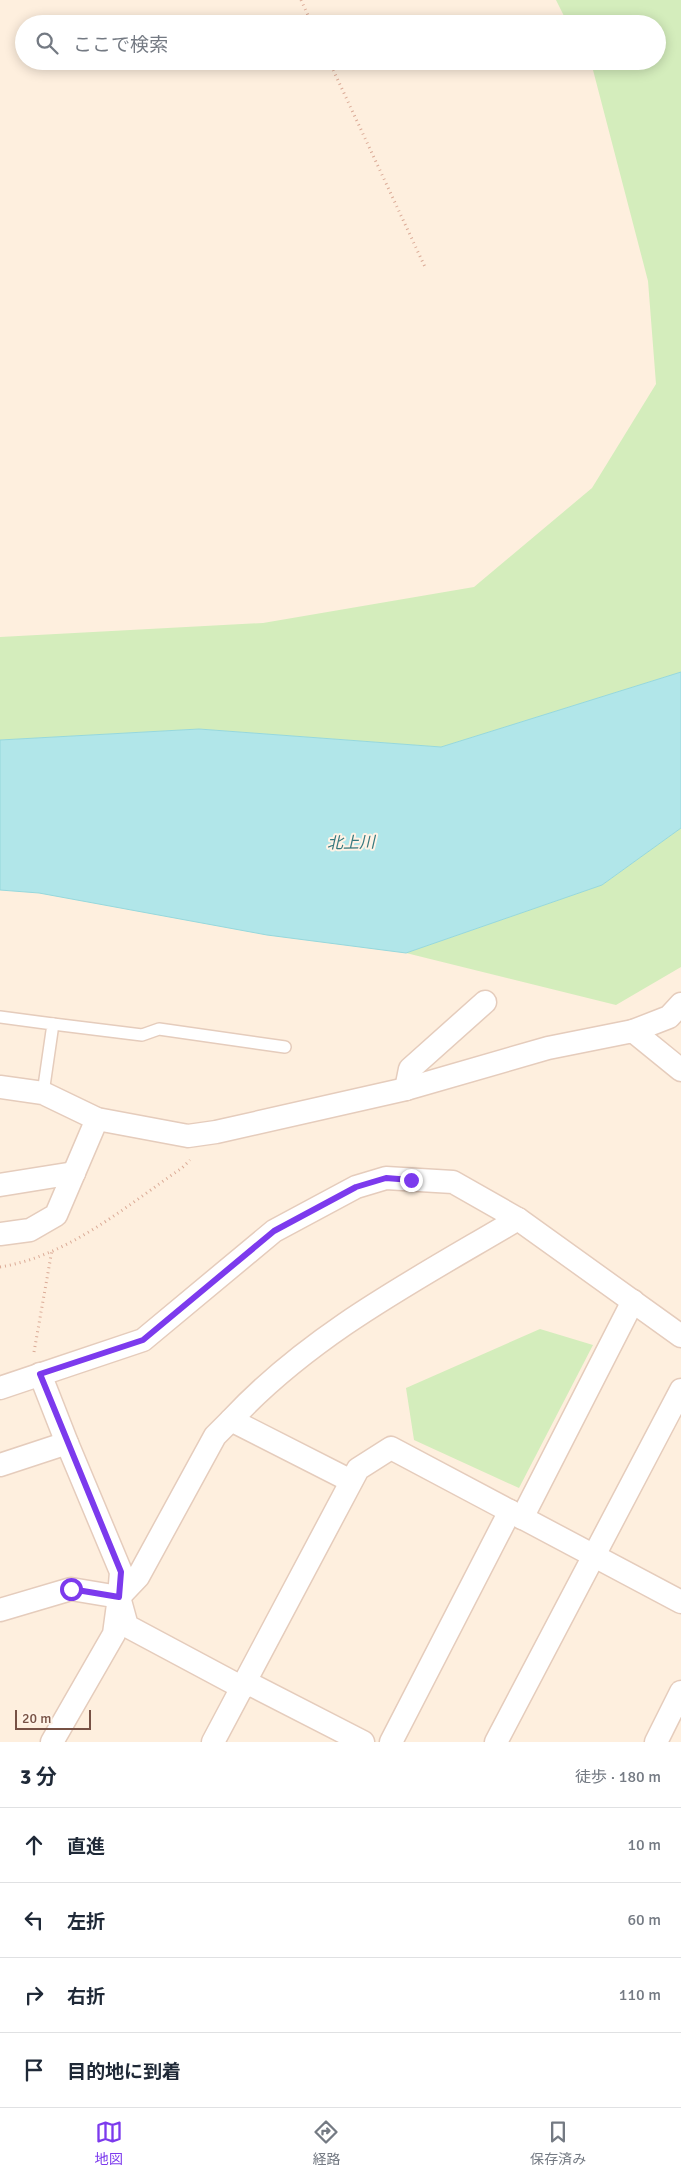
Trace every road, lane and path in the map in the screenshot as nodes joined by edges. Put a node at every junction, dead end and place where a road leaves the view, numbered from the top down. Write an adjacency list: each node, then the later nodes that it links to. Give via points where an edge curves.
1 (301, 0): 2 (path)
2 (308, 15)
3 (333, 70): 4 (path)
4 (425, 267)
5 (485, 1002): 13 (street, via 410,1069)
6 (681, 1004): 9 (street, via 669,1017)
7 (0, 1017): 8 (lane)
8 (53, 1024): 10 (lane, via 142,1035 159,1029); 14 (lane)
9 (633, 1031): 11 (street); 13 (street, via 548,1048)
10 (285, 1047)
11 (681, 1070)
12 (0, 1088): 14 (street)
13 (406, 1088): 16 (street)
14 (43, 1093): 15 (street)
15 (97, 1119): 16 (street, via 188,1136); 17 (street)
16 (216, 1132): 22 (path, via 182,1168 71,1243)
17 (74, 1173): 18 (street); 20 (street, via 56,1216)
18 (0, 1185)
19 (518, 1219): 24 (street); 26 (street, via 453,1182 386,1178 356,1187 274,1231 143,1340); 29 (street, via 375,1303 312,1347 262,1387)
20 (30, 1230): 21 (street); 22 (path)
21 (0, 1234)
22 (52, 1250): 23 (path); 26 (path)
23 (0, 1267)
24 (633, 1301): 25 (street); 33 (street)
25 (681, 1336)
26 (35, 1376): 27 (street); 30 (street)
27 (0, 1388)
28 (681, 1390): 34 (street)
29 (231, 1420): 32 (street); 35 (street, via 214,1436 138,1577)
30 (67, 1443): 31 (street); 35 (street, via 121,1572)
31 (0, 1465)
32 (351, 1481): 33 (street, via 358,1469 391,1448); 38 (street)
33 (516, 1514): 34 (street); 43 (street)
34 (594, 1556): 36 (street); 44 (street)
35 (119, 1597): 37 (street, via 71,1589); 38 (street, via 127,1626); 40 (street, via 114,1634)
36 (681, 1602)
37 (0, 1610)
38 (244, 1685): 41 (street); 42 (street)
39 (681, 1692): 45 (street)
40 (52, 1742)
41 (213, 1742)
42 (363, 1742)
43 (391, 1742)
44 (496, 1742)
45 (656, 1742)

